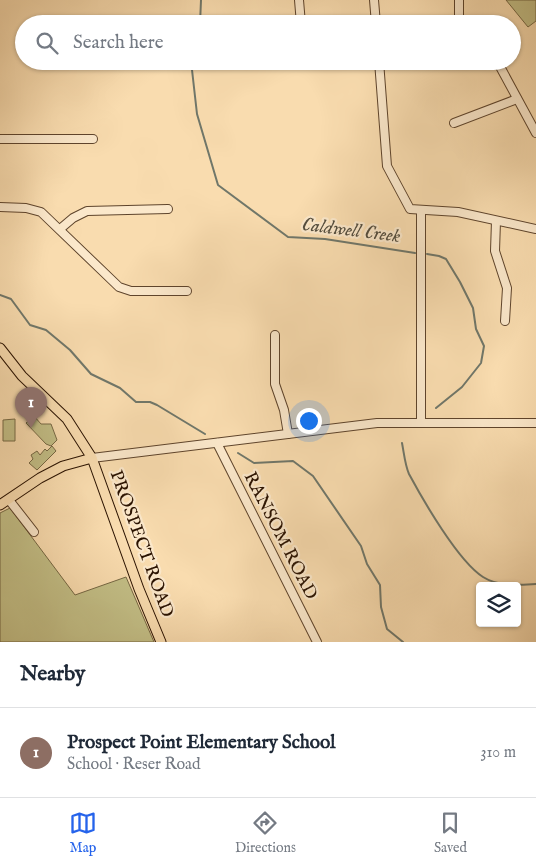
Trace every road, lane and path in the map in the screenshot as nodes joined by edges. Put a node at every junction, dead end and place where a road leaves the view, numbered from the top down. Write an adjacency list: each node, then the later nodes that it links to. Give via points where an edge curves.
1 (299, 0): 4 (street)
2 (374, 0): 5 (street)
3 (459, 0): 6 (street)
4 (300, 15)
5 (375, 15)
6 (459, 15)
7 (380, 70): 16 (street, via 387,166 410,210)
8 (502, 70): 9 (street)
9 (517, 99): 10 (street); 11 (street)
10 (454, 123)
11 (536, 134)
12 (0, 139): 13 (street)
13 (93, 139)
14 (0, 207): 18 (street, via 41,212)
15 (168, 209): 18 (street, via 87,211)
16 (421, 212): 17 (street, via 458,212); 24 (street)
17 (496, 221): 19 (street); 21 (street, via 495,251 507,288)
18 (60, 229): 20 (street, via 119,287 131,291)
19 (536, 229)
20 (187, 291)
21 (505, 321)
22 (275, 335): 26 (street, via 275,384)
23 (0, 348): 28 (main road, PROSPECT ROAD, via 22,376 67,420)
24 (421, 422): 25 (street); 26 (street, via 377,423)
25 (536, 423)
26 (288, 434): 27 (street)
27 (216, 444): 28 (street); 32 (street, RANSOM ROAD)
28 (92, 458): 29 (main road, via 63,466); 31 (main road, PROSPECT ROAD)
29 (4, 502): 30 (street)
30 (34, 532)
31 (161, 642)
32 (317, 642)

